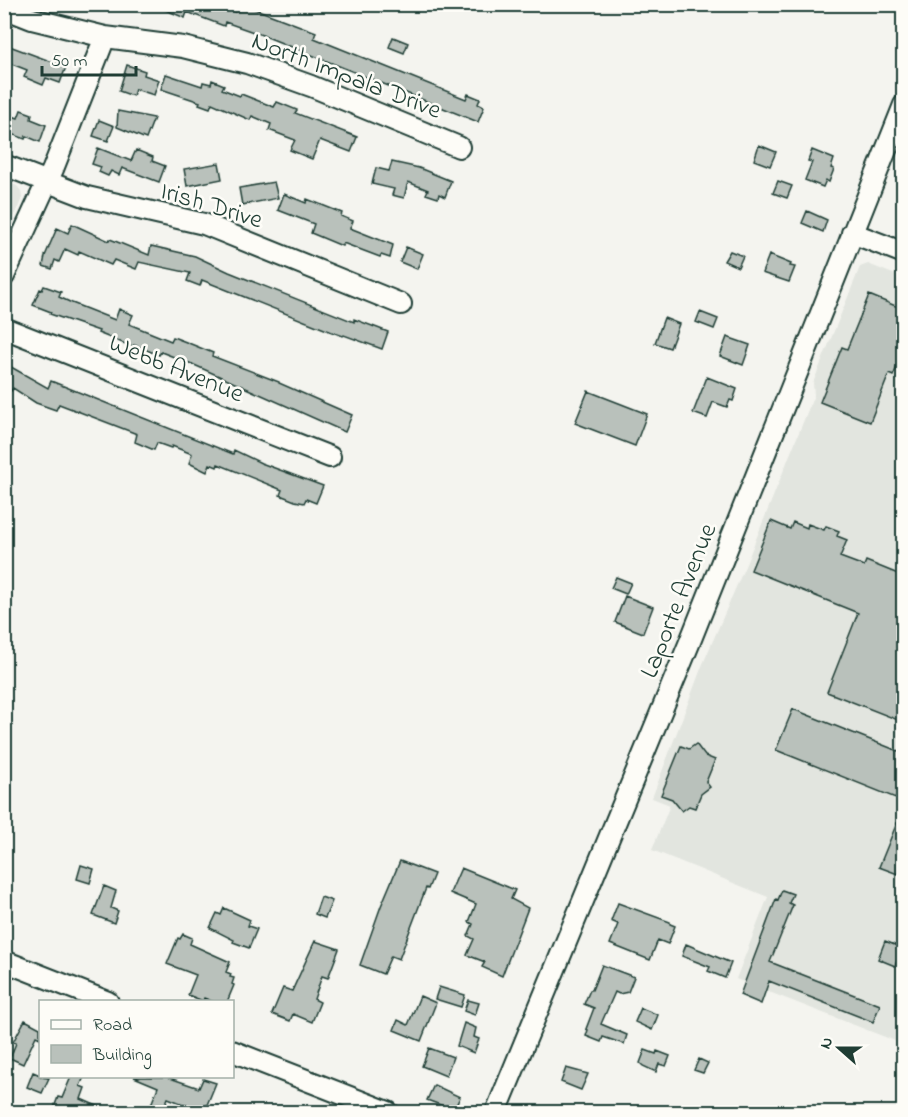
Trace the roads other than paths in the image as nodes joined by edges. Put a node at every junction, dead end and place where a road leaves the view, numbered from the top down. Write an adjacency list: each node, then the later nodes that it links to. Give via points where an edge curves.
1 (4, 8): 2 (street, North Impala Drive)
2 (105, 37): 4 (street, North Impala Drive, via 183,47 247,63); 6 (street)
3 (903, 105): 7 (street, Laporte Avenue)
4 (459, 147)
5 (4, 165): 6 (street, Irish Drive)
6 (47, 182): 9 (street); 10 (street, Irish Drive, via 99,201 204,224)
7 (852, 233): 8 (street); 17 (street, Laporte Avenue, via 689,644)
8 (903, 253)
9 (4, 276)
10 (400, 304)
11 (4, 328): 12 (street, Webb Avenue)
12 (330, 457)
13 (4, 961): 14 (street)
14 (103, 1000)
15 (234, 1052): 16 (street)
16 (388, 1113)
17 (496, 1113)

